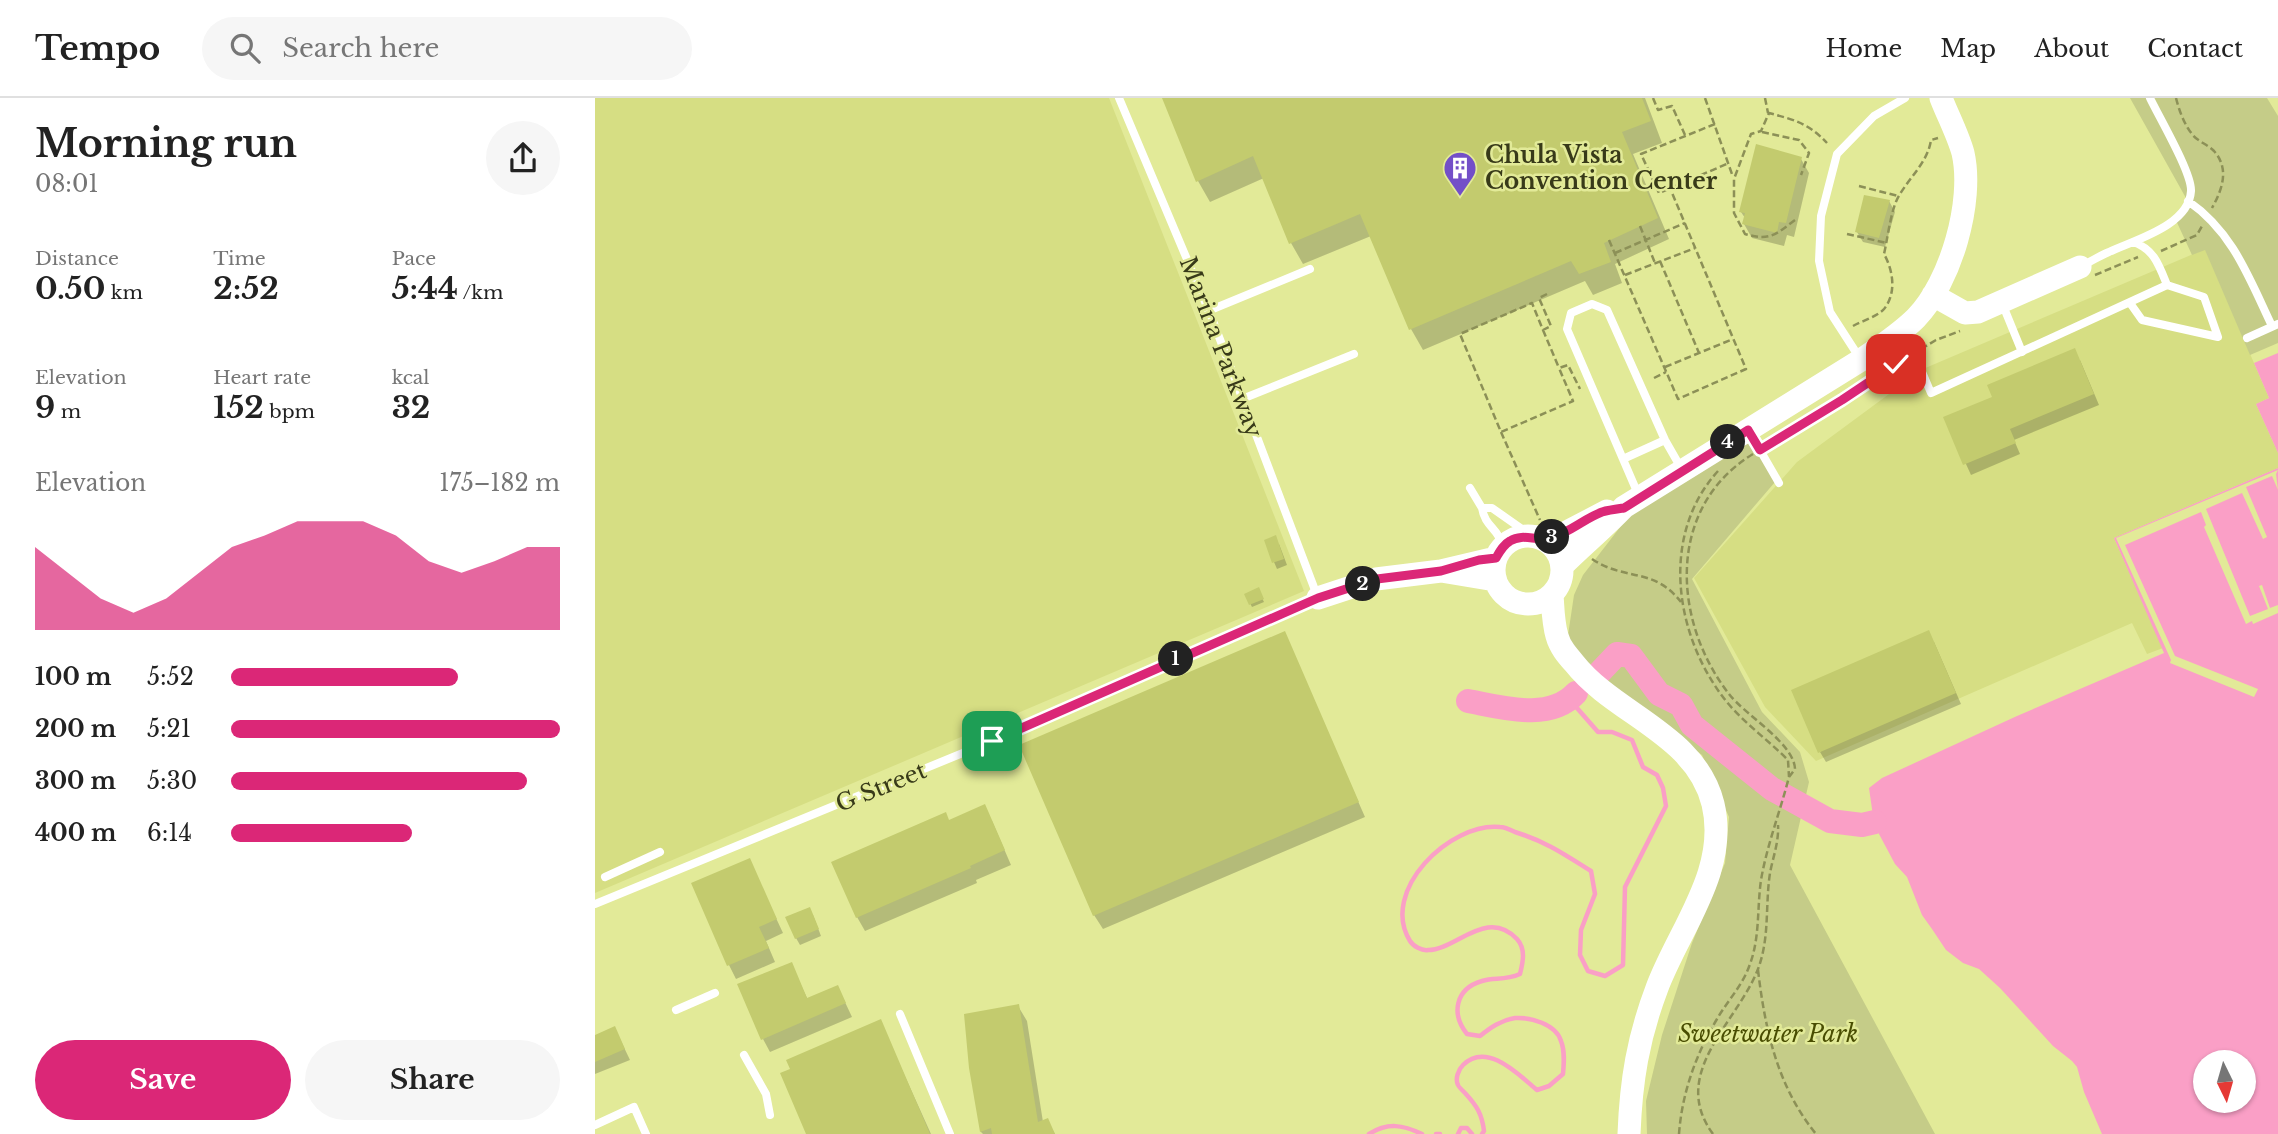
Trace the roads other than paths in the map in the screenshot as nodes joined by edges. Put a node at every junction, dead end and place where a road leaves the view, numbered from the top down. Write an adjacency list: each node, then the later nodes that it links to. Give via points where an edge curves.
1 (1119, 98): 13 (lane, Marina Parkway)
2 (1905, 98): 19 (lane, via 1874,116 1837,154 1821,216 1819,261 1830,312)
3 (1941, 98): 10 (street, via 1963,154 1965,207 1952,256)
4 (2150, 98): 5 (lane, via 2183,166 2191,190)
5 (2188, 201): 6 (lane, via 2165,228); 14 (lane, via 2208,215 2234,247)
6 (2133, 242): 8 (lane); 9 (lane, via 2147,246)
7 (1310, 269): 13 (lane)
8 (2085, 273): 11 (street)
9 (2167, 285): 12 (lane); 12 (lane, via 2204,297 2218,337 2142,320)
10 (1933, 295): 11 (street, via 1965,313); 15 (street)
11 (2002, 302): 17 (lane)
12 (2130, 303): 17 (lane)
13 (1208, 311): 20 (lane, Marina Parkway)
14 (2275, 325): 16 (lane)
15 (1898, 332): 17 (lane, via 1914,353 1931,393); 19 (street)
16 (2247, 338)
17 (2022, 352)
18 (1354, 354): 20 (lane)
19 (1861, 360): 22 (street)
20 (1242, 400): 33 (lane, Marina Parkway)
21 (1665, 440): 23 (lane); 23 (lane, via 1607,310 1592,303 1571,313 1567,329); 24 (lane)
22 (1754, 440): 24 (street); 25 (lane)
23 (1623, 459): 27 (lane)
24 (1683, 471): 27 (street)
25 (1779, 483)
26 (1470, 488): 28 (lane)
27 (1632, 503): 29 (street, via 1601,512 1563,534); 31 (street)
28 (1482, 508): 29 (lane, via 1492,508); 30 (lane, via 1484,519 1501,537)
29 (1540, 534): 30 (street, via 1510,541); 31 (street, via 1553,546)
30 (1498, 562): 33 (street, G Street, via 1479,560 1441,571 1377,579); 34 (street, via 1500,590 1508,598)
31 (1562, 566): 32 (street, via 1562,578)
32 (1552, 594): 34 (street); 35 (street)
33 (1318, 598): 38 (lane, G Street, via 942,762)
34 (1528, 604): 35 (street)
35 (1557, 638): 47 (street, via 1582,673 1677,745 1701,772 1713,805 1716,843 1708,881 1644,1025 1631,1087)
36 (660, 852): 37 (lane)
37 (605, 877)
38 (595, 904)
39 (715, 993): 40 (lane)
40 (676, 1010)
41 (900, 1014): 46 (lane)
42 (744, 1055): 43 (lane, via 766,1094)
43 (771, 1115)
44 (595, 1125): 45 (lane, via 634,1107)
45 (646, 1134)
46 (950, 1134)
47 (1629, 1134)

